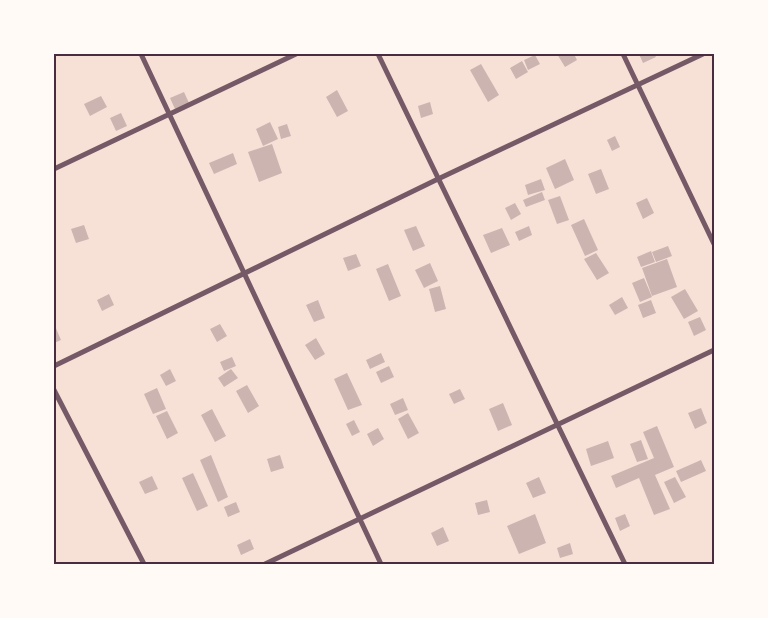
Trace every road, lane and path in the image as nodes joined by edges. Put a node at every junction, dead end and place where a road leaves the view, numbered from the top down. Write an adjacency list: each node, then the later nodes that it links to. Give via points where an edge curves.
1 (141, 54): 7 (street)
2 (296, 54): 7 (street)
3 (378, 54): 9 (street)
4 (623, 54): 6 (street)
5 (703, 54): 6 (street)
6 (638, 85): 9 (street); 10 (street)
7 (170, 115): 8 (street); 11 (street)
8 (54, 170)
9 (438, 179): 11 (street); 15 (street)
10 (714, 244)
11 (244, 273): 13 (street); 16 (street)
12 (714, 350): 15 (street)
13 (54, 366)
14 (54, 390): 17 (street)
15 (558, 424): 16 (street); 20 (street)
16 (360, 519): 18 (street); 19 (street)
17 (144, 564)
18 (265, 564)
19 (381, 564)
20 (625, 564)

